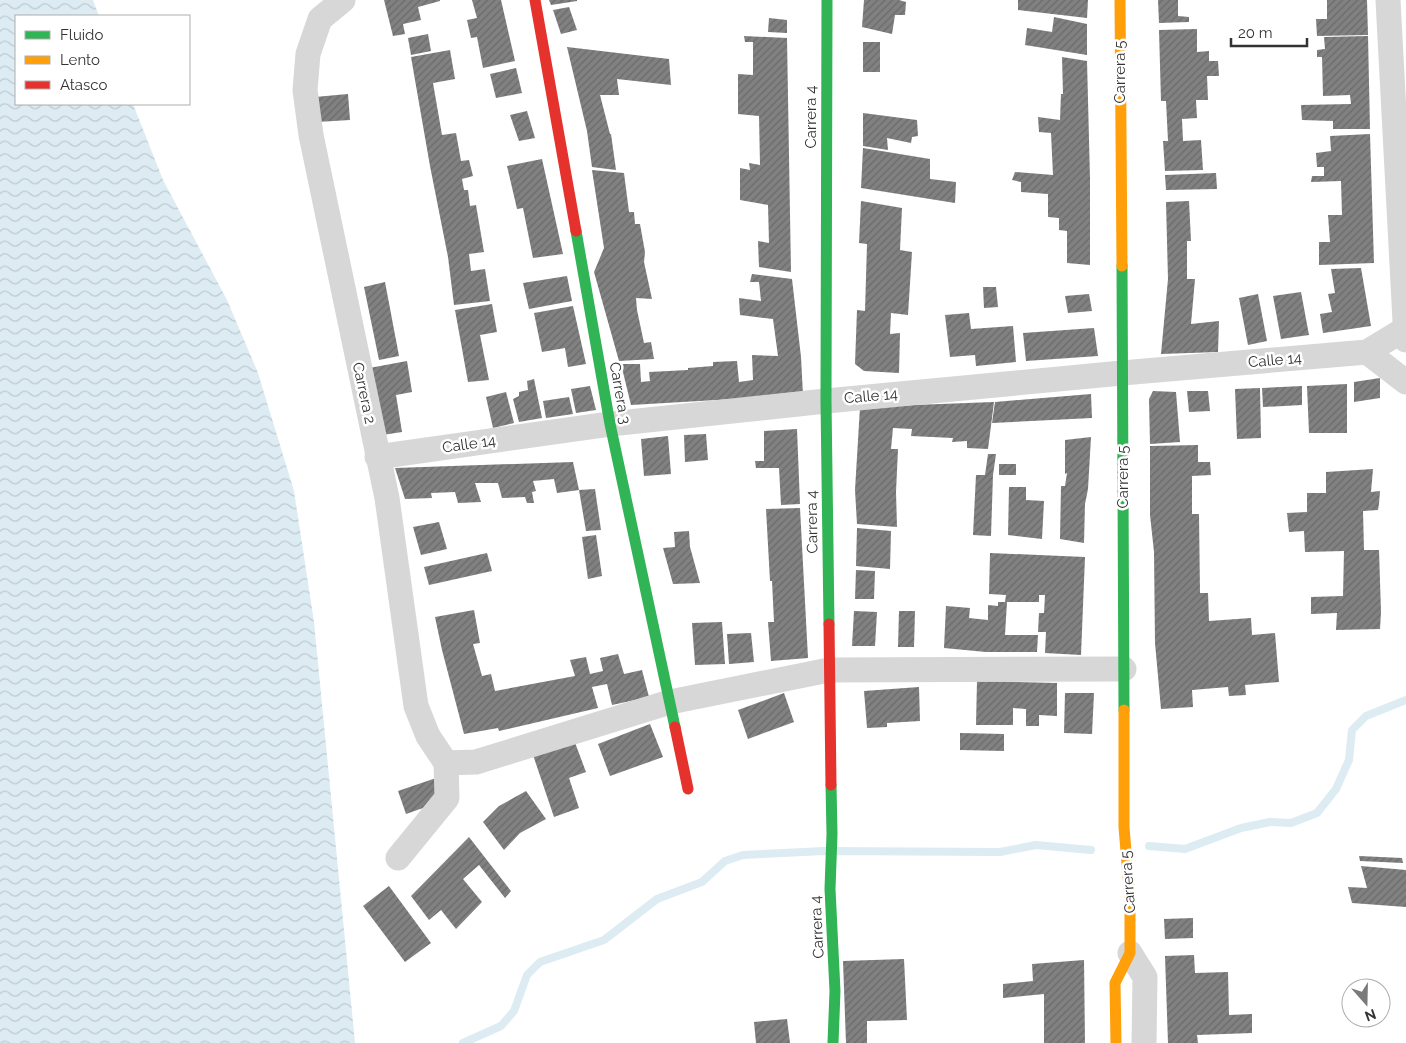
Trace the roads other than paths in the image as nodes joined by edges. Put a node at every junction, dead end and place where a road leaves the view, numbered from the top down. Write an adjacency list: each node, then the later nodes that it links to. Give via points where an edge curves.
1 (343, 0): 14 (street, Carrera 2, via 320,19 308,54 305,90 311,135)
2 (534, 0): 13 (street, Carrera 3)
3 (827, 0): 12 (street, Carrera 4)
4 (1120, 0): 10 (street, Carrera 5)
5 (1394, 15): 6 (street)
6 (1404, 262): 7 (street)
7 (1405, 328): 8 (street); 9 (street, Calle 14)
8 (1406, 340)
9 (1367, 352): 10 (street, Calle 14); 11 (street)
10 (1122, 372): 12 (street, Calle 14); 15 (street, Carrera 5)
11 (1406, 382)
12 (826, 400): 13 (street, Calle 14); 16 (street, Carrera 4)
13 (610, 424): 14 (street, Calle 14); 17 (street, Carrera 3)
14 (377, 457): 18 (street, Carrera 2, via 386,498 416,706 428,736)
15 (1124, 669): 16 (street); 21 (street, Carrera 5, via 1124,827 1130,900)
16 (829, 670): 17 (street); 22 (street, Carrera 4, via 830,889 835,991)
17 (670, 702): 18 (street, via 476,762); 19 (street, Carrera 3)
18 (446, 763): 20 (street, via 447,798)
19 (688, 788)
20 (398, 858)
21 (1130, 953): 23 (street, Carrera 5, via 1115,983); 24 (street, via 1145,977)
22 (833, 1043)
23 (1116, 1043)
24 (1144, 1043)

